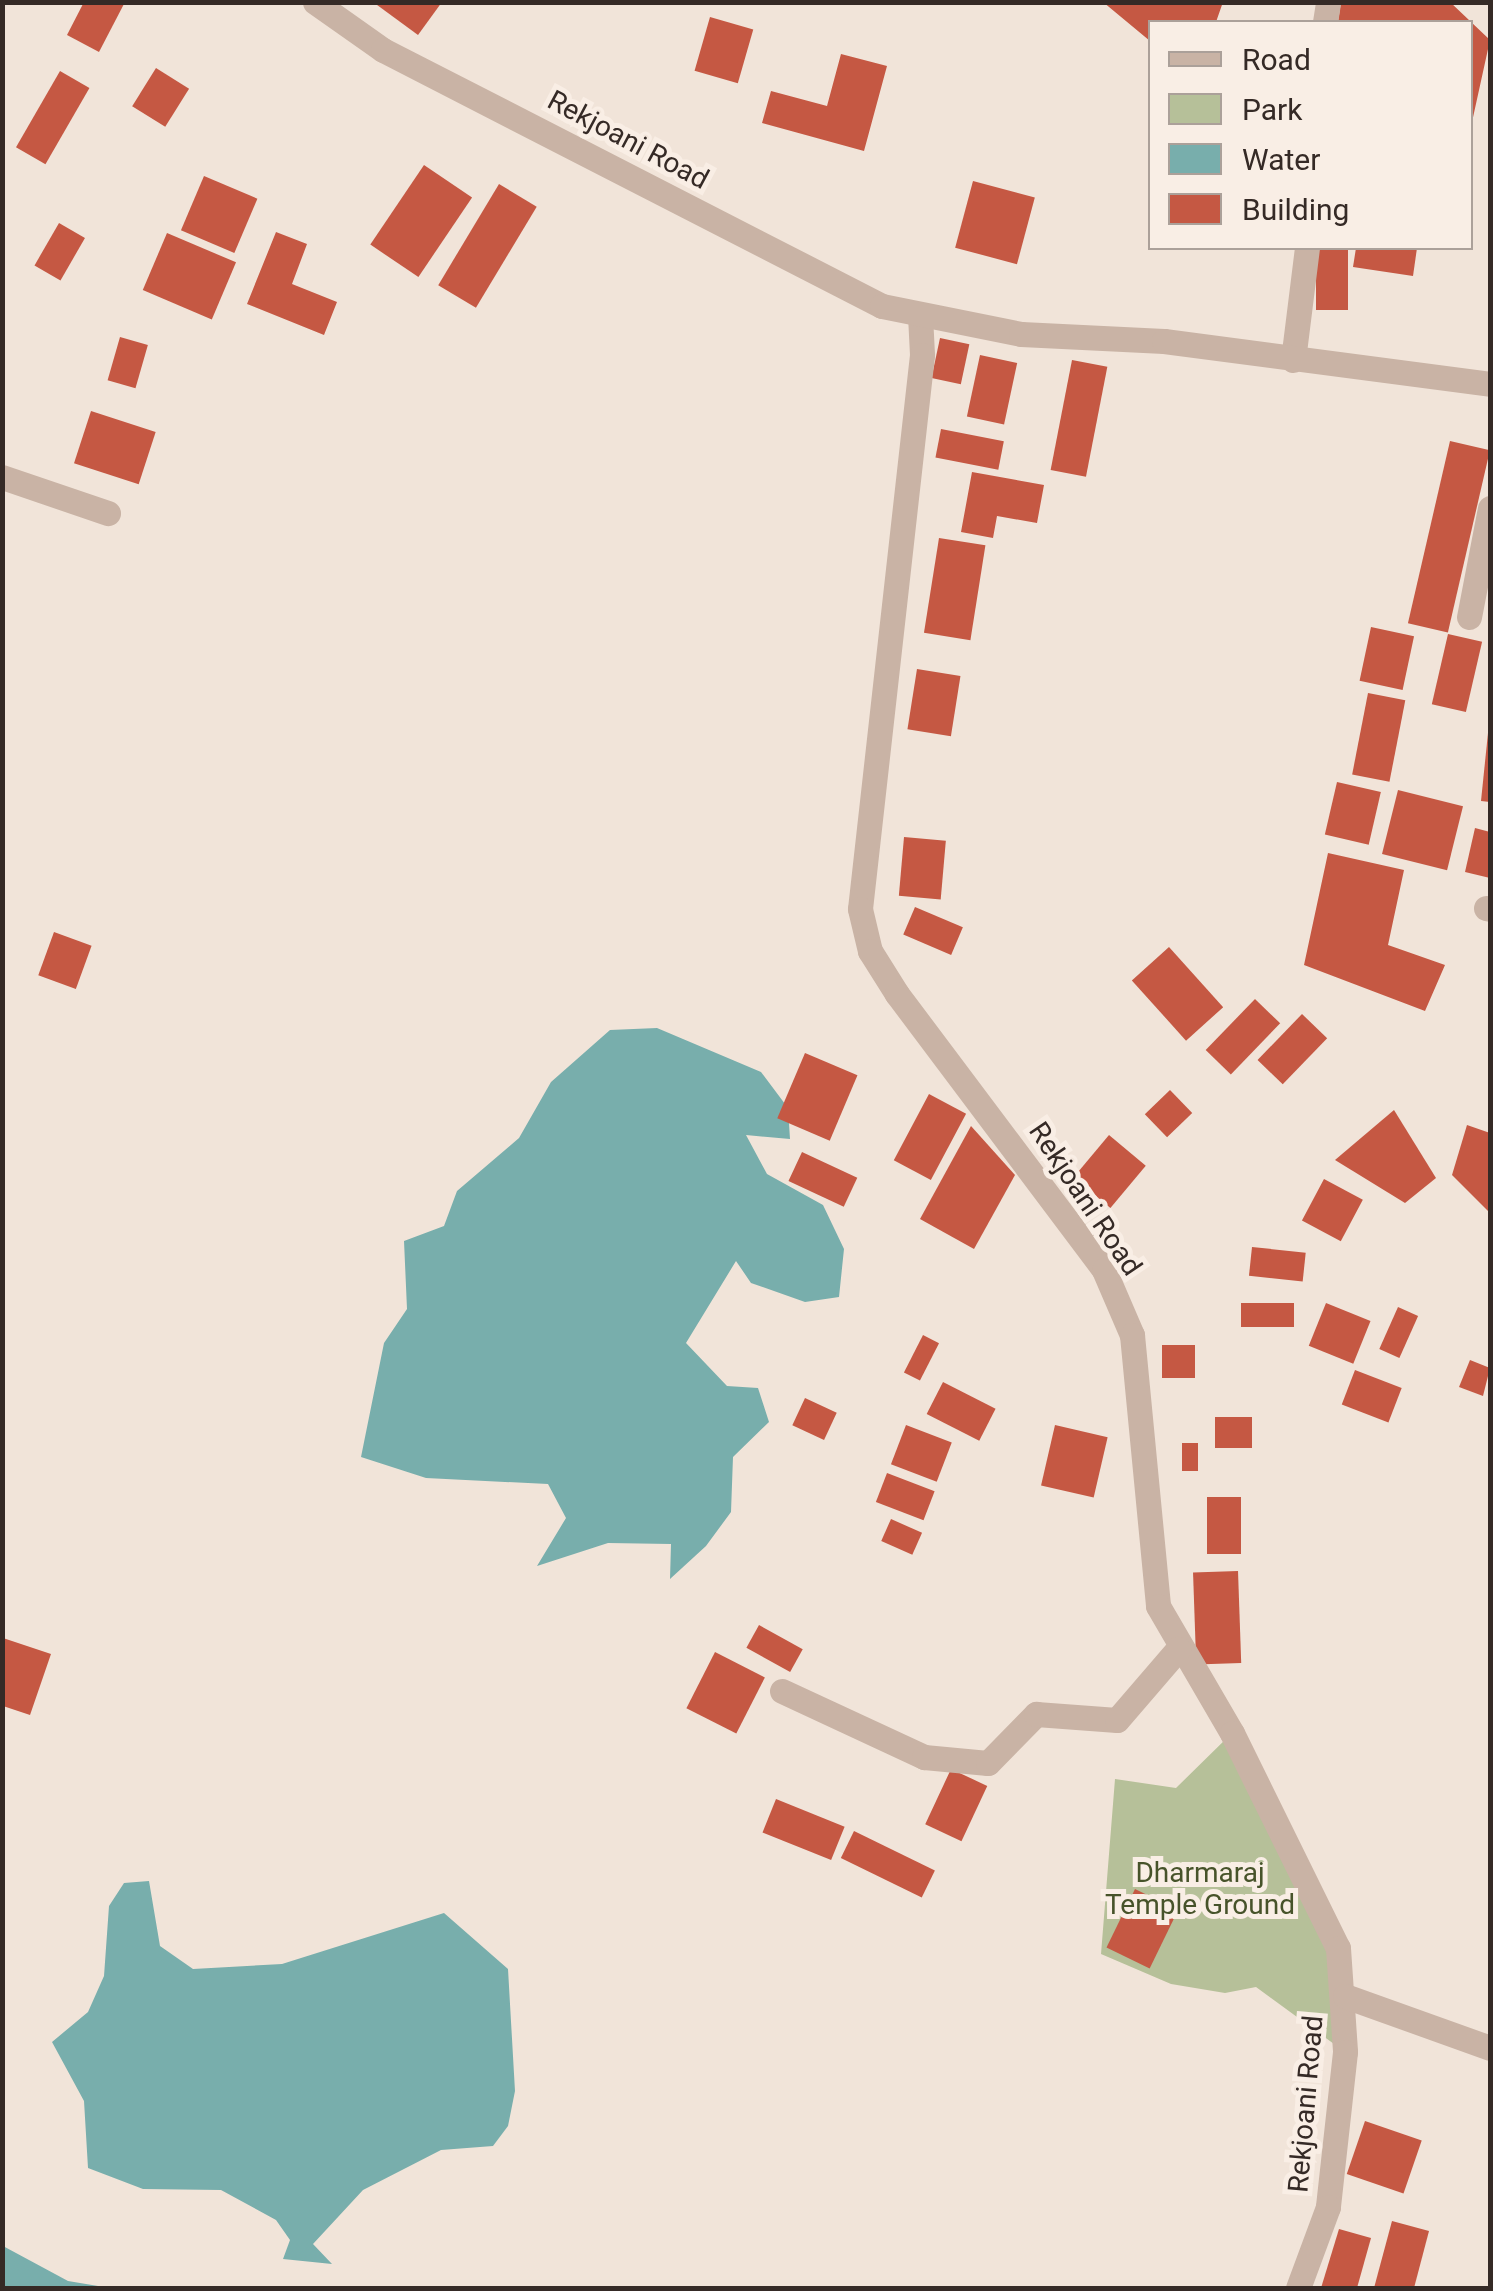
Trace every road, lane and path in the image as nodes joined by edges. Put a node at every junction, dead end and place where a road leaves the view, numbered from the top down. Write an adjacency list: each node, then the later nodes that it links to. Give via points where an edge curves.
1 (315, 2): 3 (street, Rekjoani Road, via 383,50 844,291)
2 (1307, 250): 4 (street)
3 (920, 315): 4 (street, Rekjoani Road, via 1021,334 1164,341); 10 (street, Rekjoani Road, via 922,355 860,909 879,966 1104,1270 1132,1335 1150,1558 1158,1606)
4 (1293, 360): 5 (street, Rekjoani Road)
5 (1490, 384)
6 (2, 477): 8 (street)
7 (1490, 508): 9 (street)
8 (108, 513)
9 (1469, 617)
10 (1178, 1649): 11 (street, via 1116,1720 1036,1714 988,1764 924,1758); 12 (street, Rekjoani Road, via 1232,1733 1338,1948)
11 (782, 1691)
12 (1346, 1996): 13 (street); 14 (street, Rekjoani Road, via 1328,2208)
13 (1490, 2048)
14 (1298, 2288)

